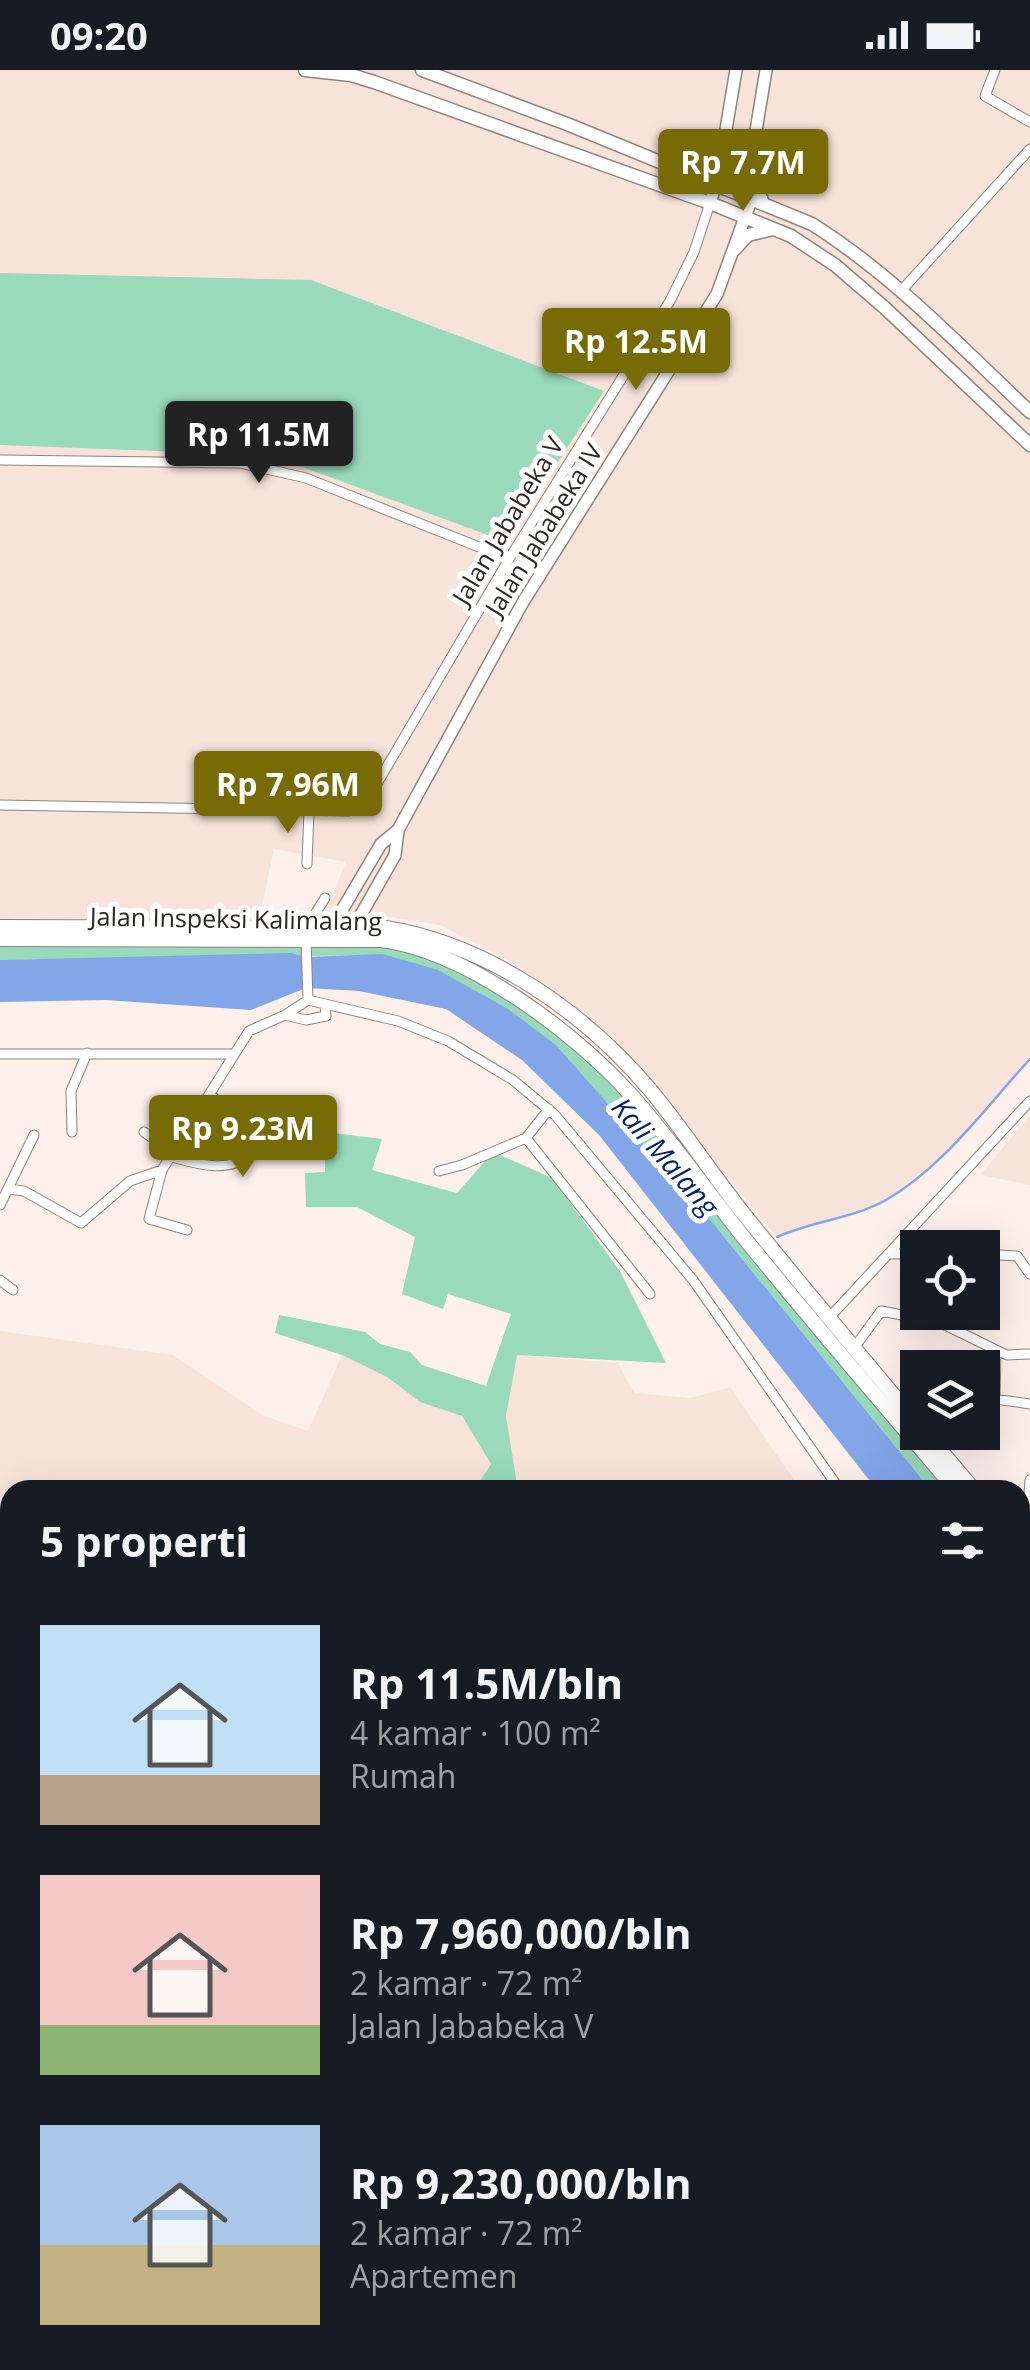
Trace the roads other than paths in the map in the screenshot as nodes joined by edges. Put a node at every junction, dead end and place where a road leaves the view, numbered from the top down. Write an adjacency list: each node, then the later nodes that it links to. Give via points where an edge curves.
1 (306, 70): 11 (main road, via 374,82)
2 (422, 70): 8 (main road)
3 (736, 70): 8 (street, Jalan Jababeka V)
4 (766, 70): 9 (street)
5 (995, 70): 6 (street, via 985,96)
6 (1030, 122)
7 (1030, 149): 15 (street)
8 (717, 180): 9 (street); 10 (main road); 11 (street, Jalan Jababeka V)
9 (752, 180): 10 (street)
10 (758, 200): 12 (street, Jalan Jababeka IV); 15 (main road, via 838,240)
11 (710, 203): 12 (main road); 20 (street, Jalan Jababeka V, via 670,301)
12 (746, 217): 13 (main road); 14 (street, Jalan Jababeka IV)
13 (775, 230): 14 (main road, via 748,235); 16 (main road, via 835,266)
14 (735, 249): 23 (street, Jalan Jababeka IV, via 717,294 523,602)
15 (901, 291): 16 (main road); 17 (main road)
16 (885, 308): 18 (main road)
17 (1030, 412)
18 (1030, 445)
19 (0, 460): 20 (street, via 276,469)
20 (510, 559): 22 (street, Jalan Jababeka V, via 368,799 348,810)
21 (0, 805): 22 (street)
22 (309, 810): 24 (street)
23 (398, 830): 28 (street, Jalan Jababeka IV, via 382,844); 29 (street, Jalan Jababeka IV, via 395,855)
24 (306, 864)
25 (325, 898): 27 (street)
26 (0, 927): 27 (main road, Jalan Inspeksi Kalimalang)
27 (307, 933): 28 (main road, Jalan Inspeksi Kalimalang); 31 (main road, Jalan Inspeksi Kalimalang); 32 (street)
28 (332, 934): 29 (main road, Jalan Inspeksi Kalimalang)
29 (353, 934): 30 (main road, Jalan Inspeksi Kalimalang)
30 (374, 934): 38 (main road, Jalan Inspeksi Kalimalang, via 420,935 479,957 539,991); 39 (main road, Jalan Inspeksi Kalimalang, via 476,973 532,1009)
31 (0, 939)
32 (307, 996): 33 (street); 34 (street)
33 (325, 1004): 34 (street, via 326,1016 315,1020); 42 (street, via 448,1040)
34 (285, 1015): 37 (street, via 248,1031)
35 (87, 1052): 36 (street); 37 (street); 45 (street, via 71,1091)
36 (0, 1054)
37 (234, 1054): 40 (street)
38 (628, 1068): 39 (main road); 62 (main road, Jalan Inspeksi Kalimalang)
39 (616, 1080): 62 (main road, Jalan Inspeksi Kalimalang, via 751,1247)
40 (210, 1094): 43 (street, via 218,1103); 49 (street)
41 (1030, 1101): 55 (street)
42 (549, 1109): 48 (street); 73 (street, via 692,1280)
43 (250, 1110)
44 (268, 1112): 49 (street, via 252,1151 240,1161 211,1165)
45 (72, 1132)
46 (144, 1132): 49 (street)
47 (34, 1135): 52 (street)
48 (526, 1138): 51 (street); 61 (street)
49 (173, 1155): 50 (street)
50 (162, 1170): 52 (street, via 130,1181 81,1224 24,1191); 54 (street, via 149,1219)
51 (439, 1171)
52 (8, 1189): 53 (street)
53 (0, 1205)
54 (187, 1230)
55 (888, 1254): 56 (street); 62 (street)
56 (900, 1254)
57 (1000, 1255): 58 (street, via 1017,1256)
58 (1030, 1274)
59 (0, 1280): 60 (street)
60 (14, 1290)
61 (650, 1294)
62 (824, 1323): 63 (main road, Jalan Inspeksi Kalimalang); 67 (main road, Jalan Inspeksi Kalimalang)
63 (854, 1348): 64 (street, via 886,1310 939,1322); 67 (main road, Jalan Inspeksi Kalimalang)
64 (996, 1350)
65 (1000, 1352): 66 (street)
66 (1030, 1354)
67 (886, 1397): 70 (main road, Jalan Inspeksi Kalimalang); 72 (main road, Jalan Inspeksi Kalimalang)
68 (1000, 1400): 69 (street)
69 (1030, 1404)
70 (900, 1406)
71 (934, 1450): 72 (main road, Jalan Inspeksi Kalimalang)
72 (939, 1460): 74 (main road, Jalan Inspeksi Kalimalang); 75 (main road, Jalan Inspeksi Kalimalang)
73 (833, 1480)
74 (950, 1480)
75 (962, 1480)
76 (1030, 1480): 77 (street)
77 (1030, 1493)

